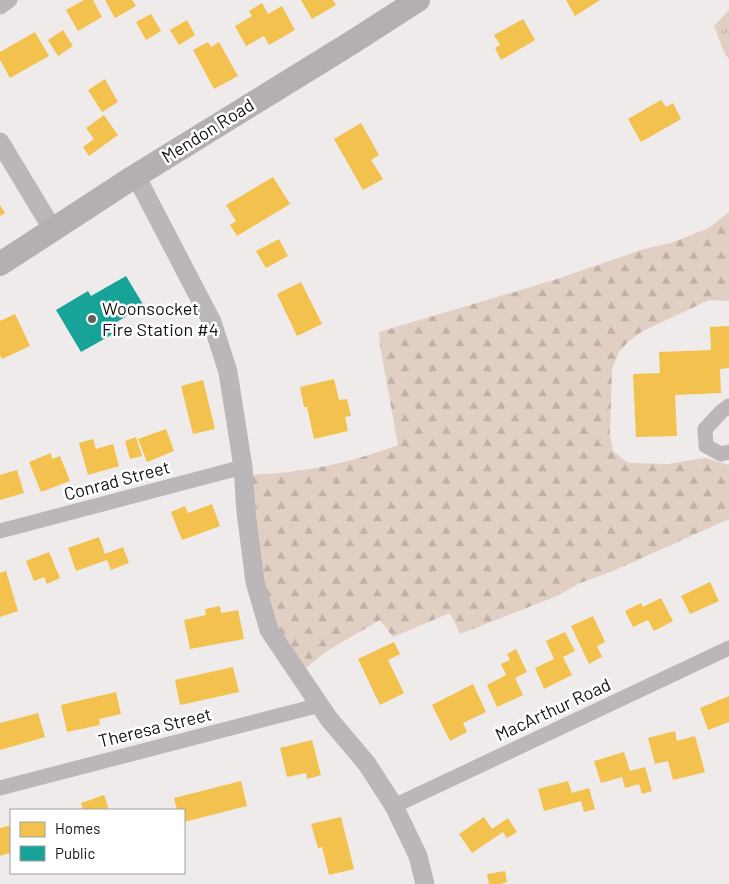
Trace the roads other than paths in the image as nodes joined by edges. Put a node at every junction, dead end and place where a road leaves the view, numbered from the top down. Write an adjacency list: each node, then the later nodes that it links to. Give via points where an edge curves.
1 (10, 0): 3 (street)
2 (418, 0): 5 (main road, Mendon Road)
3 (0, 6)
4 (0, 142): 6 (street)
5 (136, 176): 6 (main road, Mendon Road); 10 (street, via 212,322 228,372)
6 (53, 230): 7 (main road, Mendon Road)
7 (0, 264)
8 (729, 406): 9 (street, via 705,429 706,446 721,454)
9 (729, 452)
10 (243, 467): 11 (street, Conrad Street); 13 (street, via 255,582 269,630)
11 (0, 531)
12 (729, 648): 15 (street, MacArthur Road)
13 (320, 706): 14 (street, Theresa Street); 15 (street, via 367,764)
14 (0, 788)
15 (394, 806): 16 (street, via 418,856)
16 (425, 884)

